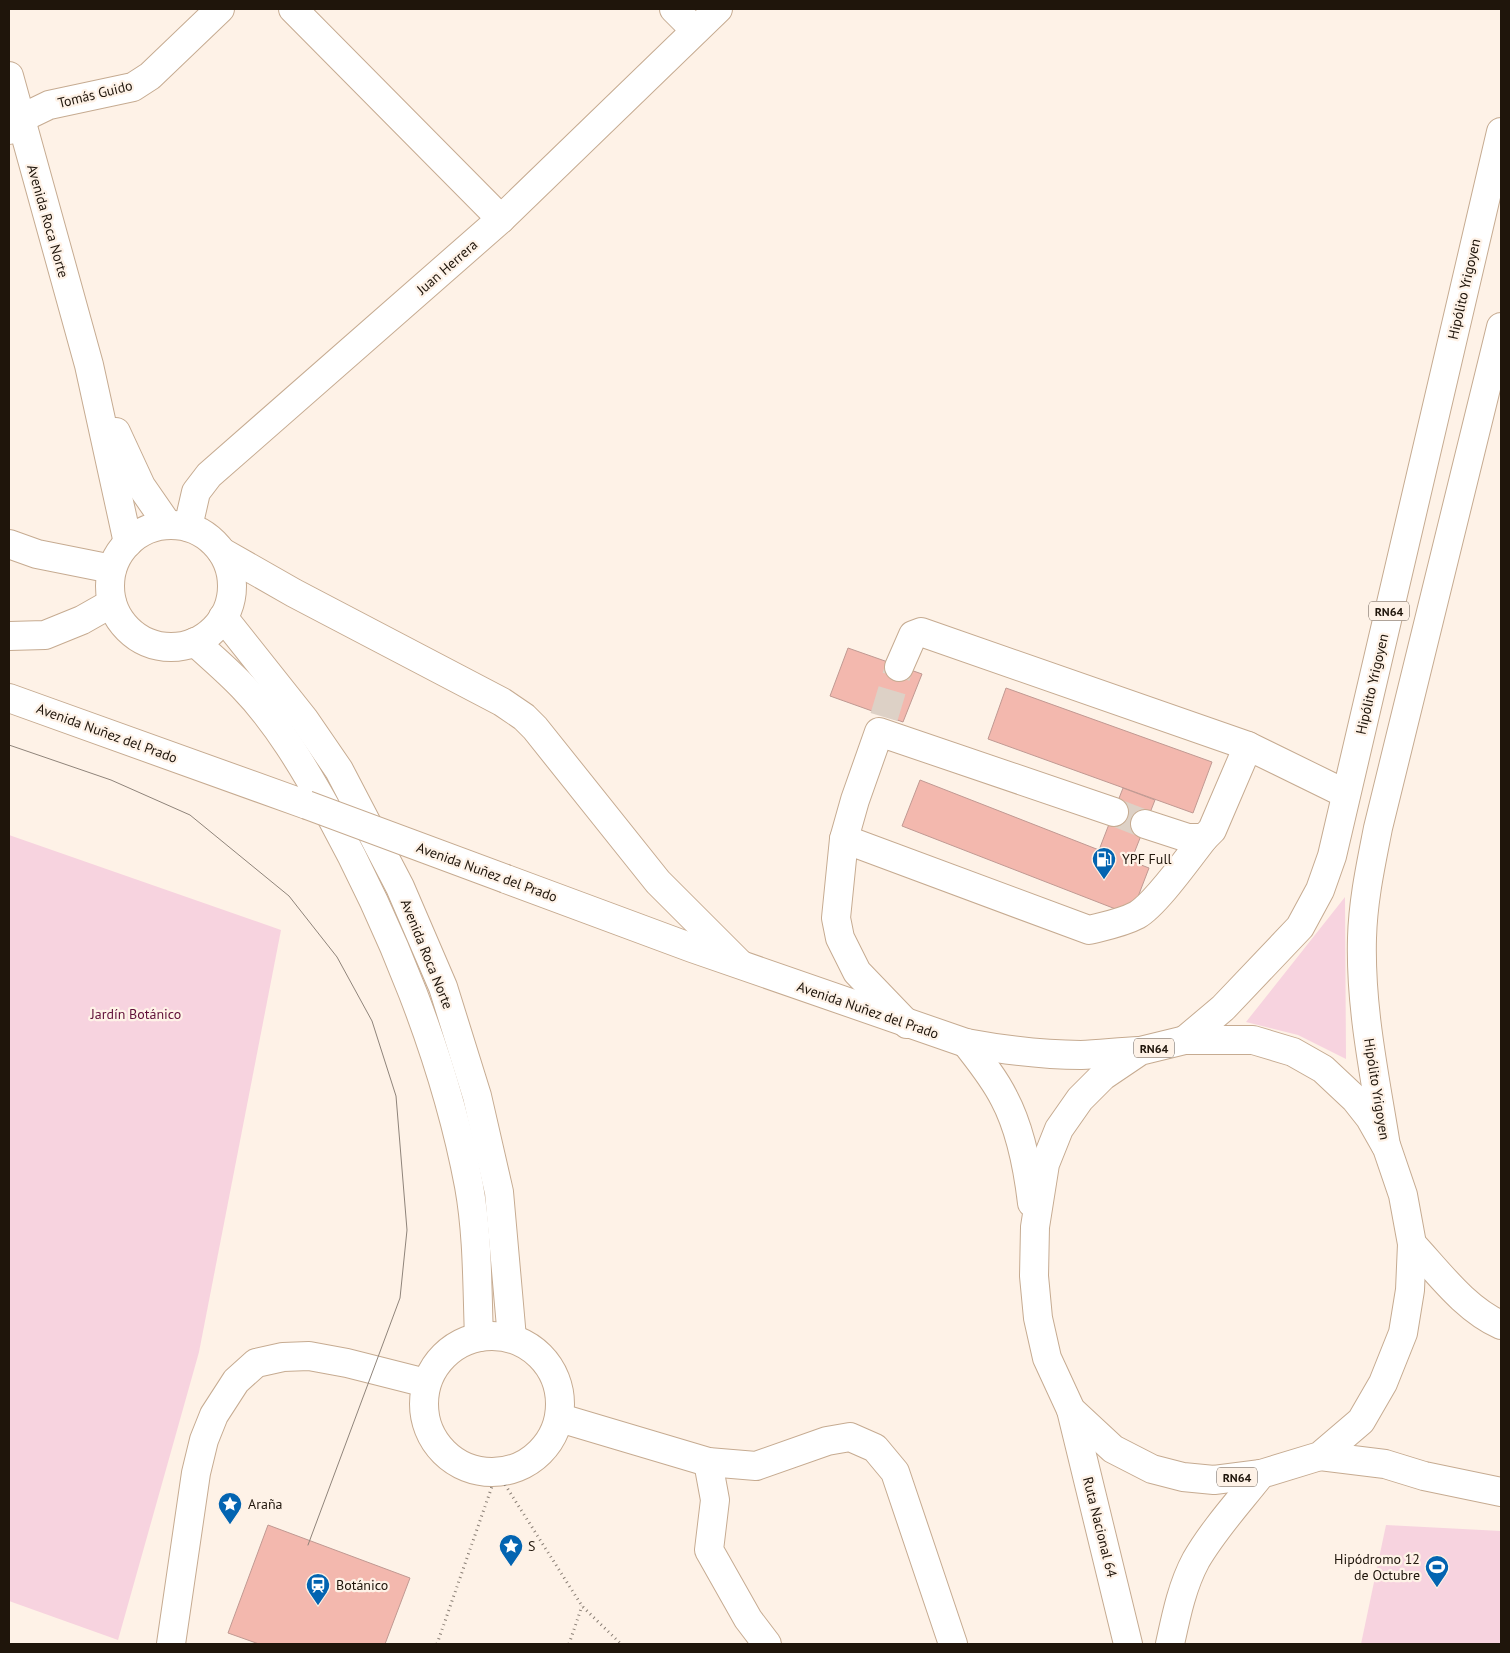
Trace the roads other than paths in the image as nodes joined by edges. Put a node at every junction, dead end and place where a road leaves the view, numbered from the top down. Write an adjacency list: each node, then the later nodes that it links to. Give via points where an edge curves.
1 (220, 9): 7 (main road, Tomás Guido, via 150,76 133,87 49,105)
2 (294, 9): 9 (main road)
3 (674, 9): 5 (main road)
4 (718, 9): 5 (main road, Juan Herrera)
5 (695, 30): 9 (main road, Juan Herrera)
6 (9, 76): 7 (main road, Avenida Roca Norte)
7 (14, 125): 11 (main road, Avenida Roca Norte)
8 (1501, 132): 24 (main road, Hipólito Yrigoyen / RN64)
9 (501, 219): 12 (main road, Juan Herrera, via 209,475)
10 (1501, 327): 34 (main road, Hipólito Yrigoyen / RN64, via 1366,887 1362,937 1365,1013)
11 (89, 366): 12 (main road, Avenida Roca Norte, via 141,486); 13 (main road, Avenida Roca Norte)
12 (178, 526): 13 (main road, via 152,528); 15 (main road, via 207,536)
13 (128, 543): 16 (main road)
14 (9, 544): 16 (main road, via 36,554)
15 (222, 552): 18 (main road, via 232,584 230,601); 29 (main road, via 502,702 524,717 658,882)
16 (112, 569): 17 (main road)
17 (112, 603): 19 (main road, via 45,635); 20 (main road, via 121,621 136,636 154,644 174,646)
18 (223, 617): 20 (main road, via 211,632); 39 (main road, Avenida Roca Norte, via 304,719 339,770 400,886 443,987 477,1096 499,1192)
19 (9, 636)
20 (194, 642): 38 (main road, Avenida Roca Norte, via 244,687 309,778 348,847 408,983 436,1058 469,1187 475,1236)
21 (899, 667): 23 (main road, via 913,635 921,632)
22 (9, 698): 29 (main road, Avenida Nuñez del Prado, bridge)
23 (1248, 746): 24 (main road); 27 (main road, via 1212,830)
24 (1346, 794): 31 (main road, Hipólito Yrigoyen / RN64, via 1332,856 1320,890 1300,927 1223,1008)
25 (1114, 812): 28 (main road, via 882,724)
26 (1145, 824): 27 (main road, via 1188,838)
27 (1204, 838): 28 (main road, via 1139,914 1089,930)
28 (844, 839): 30 (main road, via 836,918 840,938 857,972)
29 (740, 964): 30 (main road, Avenida Nuñez del Prado)
30 (907, 1024): 32 (main road, Avenida Nuñez del Prado)
31 (1185, 1040): 33 (main road, RN64); 34 (main road, RN64, via 1253,1040 1293,1052 1324,1069 1355,1099)
32 (966, 1044): 33 (main road, Avenida Nuñez del Prado, via 1049,1054); 35 (main road, via 1005,1098 1022,1146)
33 (1140, 1051): 35 (main road, RN64, via 1103,1076 1080,1099 1059,1128 1045,1164)
34 (1387, 1148): 36 (main road, RN64, via 1403,1196)
35 (1034, 1227): 41 (main road, RN64, via 1034,1276 1046,1358)
36 (1412, 1244): 37 (main road, via 1456,1293); 43 (main road, RN64, via 1410,1290 1403,1333 1384,1382 1361,1420)
37 (1501, 1326)
38 (479, 1337): 39 (main road, via 496,1335); 40 (main road, via 462,1342 446,1353 434,1366)
39 (512, 1338): 42 (main road, via 546,1360 558,1384)
40 (426, 1383): 42 (main road, via 423,1405 428,1427 438,1446 455,1461 475,1470 497,1472 519,1467 538,1455 552,1438); 47 (main road, via 309,1356 256,1363 236,1381 214,1414 204,1440 196,1473)
41 (1071, 1410): 45 (main road, RN64, via 1113,1449 1152,1469 1214,1480); 50 (main road, Ruta Nacional 64 / RN64)
42 (560, 1418): 44 (main road)
43 (1320, 1456): 45 (main road, RN64); 46 (main road, via 1385,1464 1424,1476)
44 (708, 1462): 48 (main road, via 715,1500 708,1550 748,1619); 49 (main road, via 756,1466 827,1441 850,1437 875,1448 894,1472)
45 (1261, 1474): 51 (main road, RN64, via 1213,1534 1196,1561 1180,1598)
46 (1501, 1492)
47 (171, 1644)
48 (767, 1644)
49 (954, 1644)
50 (1128, 1644)
51 (1170, 1644)

